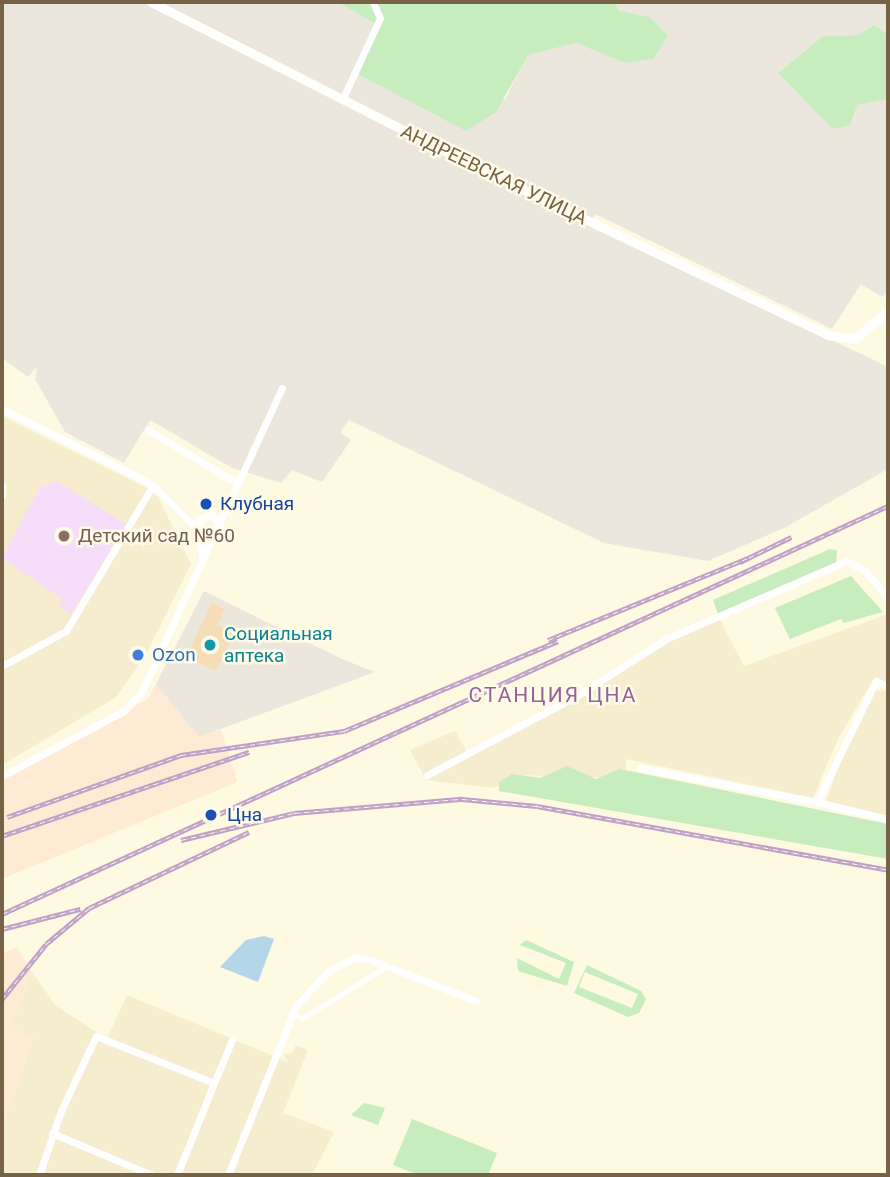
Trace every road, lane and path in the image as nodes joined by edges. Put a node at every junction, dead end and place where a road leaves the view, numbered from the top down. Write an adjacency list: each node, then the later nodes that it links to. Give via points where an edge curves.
1 (151, 2): 3 (street, АНДРЕЕВСКАЯ УЛИЦА)
2 (373, 2): 3 (street, via 380,18)
3 (342, 100): 4 (street, АНДРЕЕВСКАЯ УЛИЦА, via 840,339 855,339)
4 (888, 311)
5 (282, 388): 8 (street)
6 (2, 409): 10 (street)
7 (148, 430): 8 (street)
8 (237, 483): 12 (street)
9 (2, 485): 11 (street)
10 (153, 485): 13 (street); 16 (street, via 66,631)
11 (2, 495)
12 (219, 524): 13 (street, via 204,514); 14 (street)
13 (198, 530): 14 (street)
14 (202, 561): 20 (street, via 134,702)
15 (888, 597): 19 (street, via 865,571 846,561 668,638 575,697)
16 (2, 666)
17 (888, 686): 21 (street, via 876,681)
18 (639, 768): 21 (street)
19 (427, 775)
20 (2, 776)
21 (817, 802): 22 (street)
22 (888, 819)
23 (387, 966): 24 (street); 25 (street, via 303,1018); 25 (street, via 356,957 344,960 308,989)
24 (476, 1001)
25 (293, 1015): 32 (street)
26 (232, 1040): 27 (street)
27 (214, 1083): 28 (street, via 96,1036); 31 (street)
28 (52, 1133): 29 (street); 30 (street)
29 (39, 1175)
30 (152, 1175)
31 (177, 1175)
32 (228, 1175)

